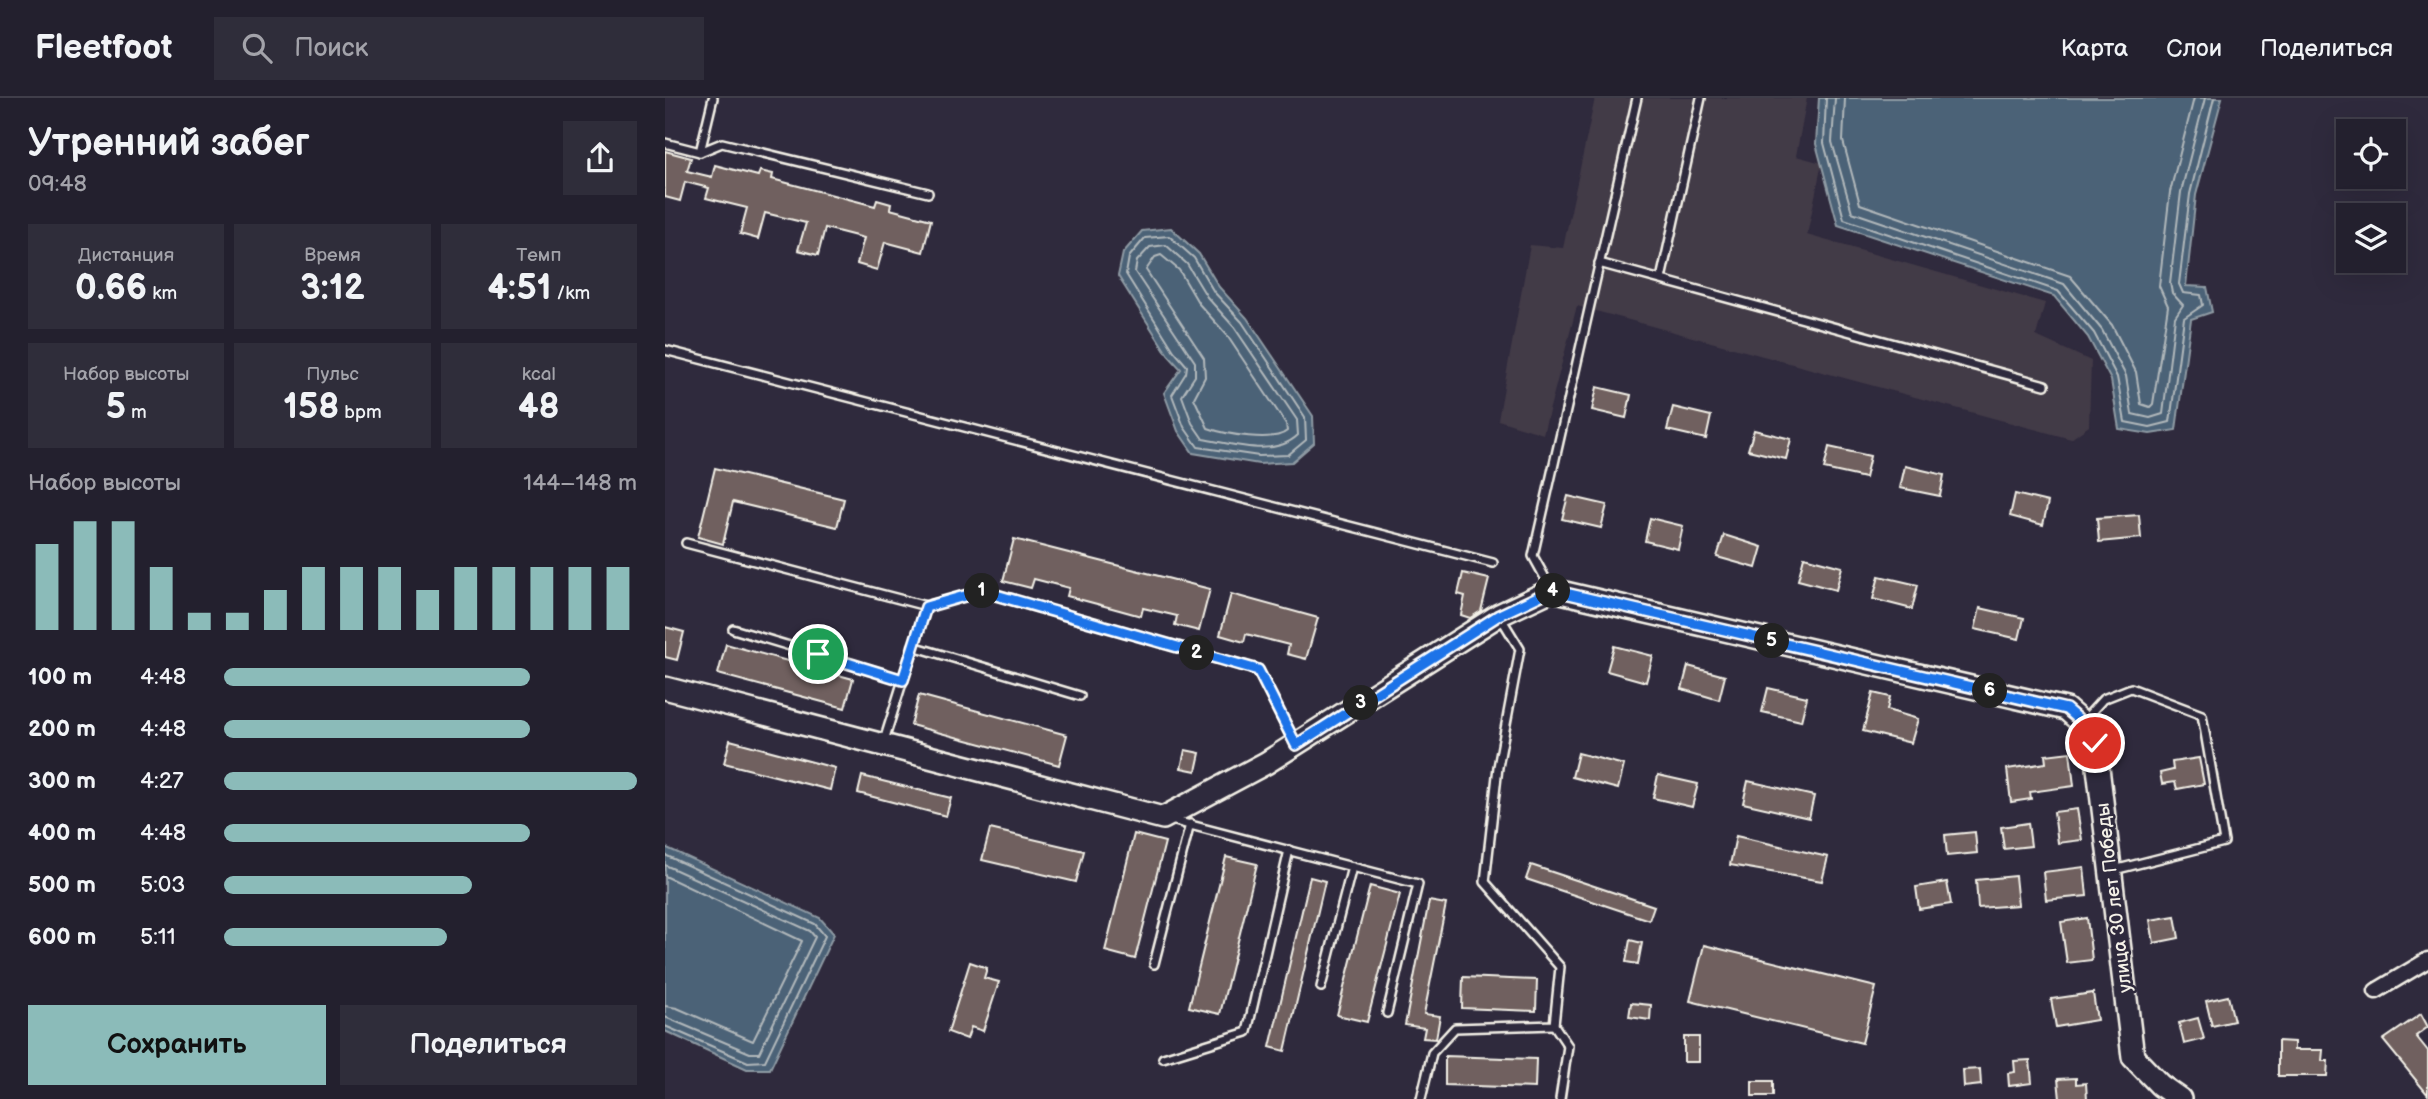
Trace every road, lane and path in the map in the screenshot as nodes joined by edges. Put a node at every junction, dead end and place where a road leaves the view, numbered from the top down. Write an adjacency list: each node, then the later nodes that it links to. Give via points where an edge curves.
1 (713, 98): 5 (lane)
2 (1637, 98): 7 (lane)
3 (1701, 98): 8 (lane)
4 (665, 143): 5 (lane)
5 (700, 152): 6 (lane, via 722,143)
6 (928, 193)
7 (1599, 263): 8 (lane); 13 (lane, via 1533,556)
8 (1661, 279): 10 (lane)
9 (665, 350): 12 (lane)
10 (2045, 385)
11 (686, 543): 14 (lane)
12 (1493, 563)
13 (1552, 590): 15 (street); 21 (street, via 2066,709)
14 (926, 607): 17 (lane); 23 (lane, via 982,591 1258,670)
15 (1499, 615): 23 (street); 34 (lane, via 1520,649 1498,766 1485,883 1560,967)
16 (733, 629): 18 (lane)
17 (913, 646): 18 (lane); 20 (lane)
18 (903, 680): 22 (lane)
19 (665, 688): 22 (street)
20 (1080, 696)
21 (2081, 722): 28 (street, улица 30 лет Победы, via 2095,743); 28 (lane, via 2103,699 2131,688 2202,715 2224,842)
22 (883, 744): 24 (street)
23 (1296, 745): 24 (street)
24 (1163, 818): 25 (lane)
25 (1189, 824): 26 (lane); 30 (lane)
26 (1289, 850): 27 (lane); 35 (lane, via 1247,1032)
27 (1352, 867): 31 (lane); 33 (lane, via 1418,884)
28 (2110, 872): 38 (street, улица 30 лет Победы, via 2133,1057 2160,1086)
29 (2428, 960): 32 (street)
30 (1154, 964)
31 (1321, 987)
32 (2376, 991)
33 (1387, 1013)
34 (1554, 1025): 36 (lane, via 1454,1028 1432,1053); 37 (lane, via 1567,1045)
35 (1163, 1058)
36 (1421, 1099)
37 (1560, 1099)
38 (2180, 1099)

